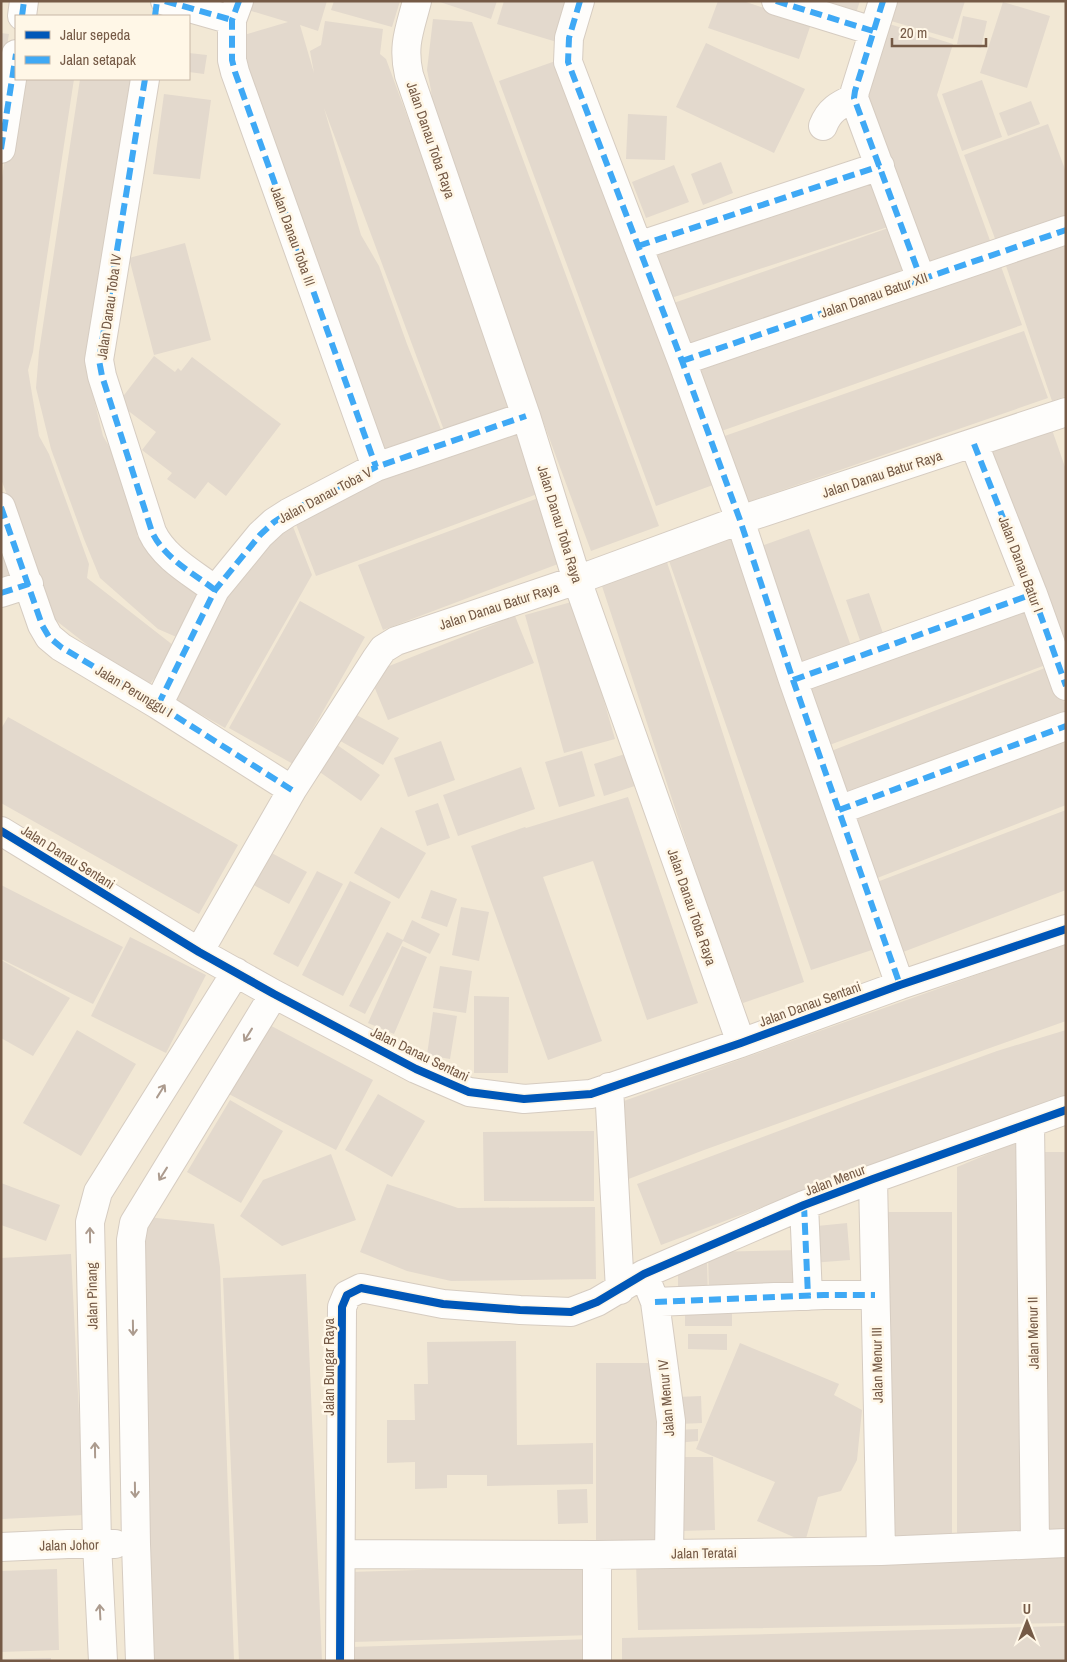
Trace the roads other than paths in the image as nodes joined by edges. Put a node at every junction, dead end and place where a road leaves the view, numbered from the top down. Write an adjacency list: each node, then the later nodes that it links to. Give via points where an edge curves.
1 (24, 1): 9 (street)
2 (157, 1): 10 (street)
3 (164, 1): 8 (street)
4 (417, 1): 23 (street, Jalan Danau Toba Raya, via 406,42 409,75)
5 (580, 1): 19 (street, via 569,38 568,62)
6 (776, 1): 11 (street)
7 (883, 1): 11 (street)
8 (236, 10): 25 (street, Jalan Danau Toba III, via 232,60 235,72)
9 (22, 15)
10 (155, 15)
11 (873, 31): 14 (street)
12 (15, 60): 16 (street)
13 (144, 80): 30 (street, Jalan Danau Toba IV, via 99,360 158,545)
14 (854, 98): 15 (street, via 827,115); 17 (street)
15 (823, 126)
16 (1, 149)
17 (880, 166): 19 (street); 20 (street)
18 (1066, 230): 20 (street, Jalan Danau Batur XII)
19 (638, 246): 21 (street)
20 (921, 279): 21 (street, Jalan Danau Batur XII)
21 (682, 361): 27 (street)
22 (1066, 412): 24 (street, Jalan Danau Batur Raya)
23 (526, 416): 25 (street, Jalan Danau Toba V); 28 (street, Jalan Danau Toba Raya)
24 (974, 444): 27 (street, Jalan Danau Batur Raya); 32 (street, Jalan Danau Batur I)
25 (376, 467): 30 (street, Jalan Danau Toba V, via 274,522)
26 (1, 507): 29 (street, Jalan Perunggu I)
27 (740, 520): 28 (street, Jalan Danau Batur Raya); 33 (street)
28 (577, 580): 37 (street, Jalan Danau Batur Raya, via 396,641 384,649); 45 (street, Jalan Danau Toba Raya)
29 (29, 584): 31 (street); 35 (street, Jalan Perunggu I, via 49,637)
30 (215, 590): 35 (street, Jalan Danau Toba V)
31 (1, 593)
32 (1033, 594): 33 (street); 34 (street, Jalan Danau Batur I)
33 (794, 680): 38 (street)
34 (1066, 686)
35 (158, 705): 37 (street, Jalan Perunggu I)
36 (1066, 726): 38 (street)
37 (292, 790): 41 (street, Jalan Danau Batur Raya)
38 (839, 810): 43 (street)
39 (1, 831): 41 (street, Jalan Danau Sentani)
40 (1066, 929): 43 (street, Jalan Danau Sentani)
41 (199, 952): 42 (street, Jalan Danau Sentani)
42 (236, 972): 44 (street, Jalan Danau Sentani); 58 (street, Jalan Pinang, one-way to 42, via 90,1222 93,1207 98,1192)
43 (900, 985): 45 (street, Jalan Danau Sentani)
44 (274, 994): 46 (street, Jalan Danau Sentani, via 416,1069 469,1092 524,1099 591,1094); 59 (street, one-way to 59, via 134,1224 131,1240)
45 (741, 1043): 46 (street, Jalan Danau Sentani)
46 (609, 1087): 52 (street)
47 (1066, 1110): 48 (street, Jalan Menur)
48 (1030, 1123): 49 (street, Jalan Menur); 57 (street, Jalan Menur II)
49 (873, 1179): 50 (street, Jalan Menur); 53 (street, Jalan Menur III)
50 (804, 1205): 51 (street, Jalan Menur); 54 (street)
51 (644, 1274): 52 (street, Jalan Menur); 55 (street, Jalan Menur IV)
52 (620, 1290): 63 (street, Jalan Bungar Raya, via 571,1312 443,1304 361,1288 347,1295 342,1307)
53 (876, 1295): 54 (street); 61 (street, Jalan Menur III)
54 (808, 1296): 55 (street)
55 (655, 1302): 62 (street, Jalan Menur IV, via 671,1421)
56 (1066, 1542): 57 (street, Jalan Teratai)
57 (1035, 1543): 61 (street, Jalan Teratai)
58 (97, 1544): 59 (street, Jalan Johor); 60 (street, Jalan Johor); 65 (street, Jalan Pinang, one-way to 58)
59 (136, 1544): 66 (street)
60 (1, 1547)
61 (881, 1551): 62 (street, Jalan Teratai)
62 (669, 1553): 64 (street, Jalan Teratai)
63 (341, 1554): 64 (street, Jalan Teratai); 67 (street, Jalan Bungar Raya)
64 (598, 1555): 68 (street)
65 (103, 1661)
66 (140, 1661)
67 (340, 1661)
68 (597, 1661)

